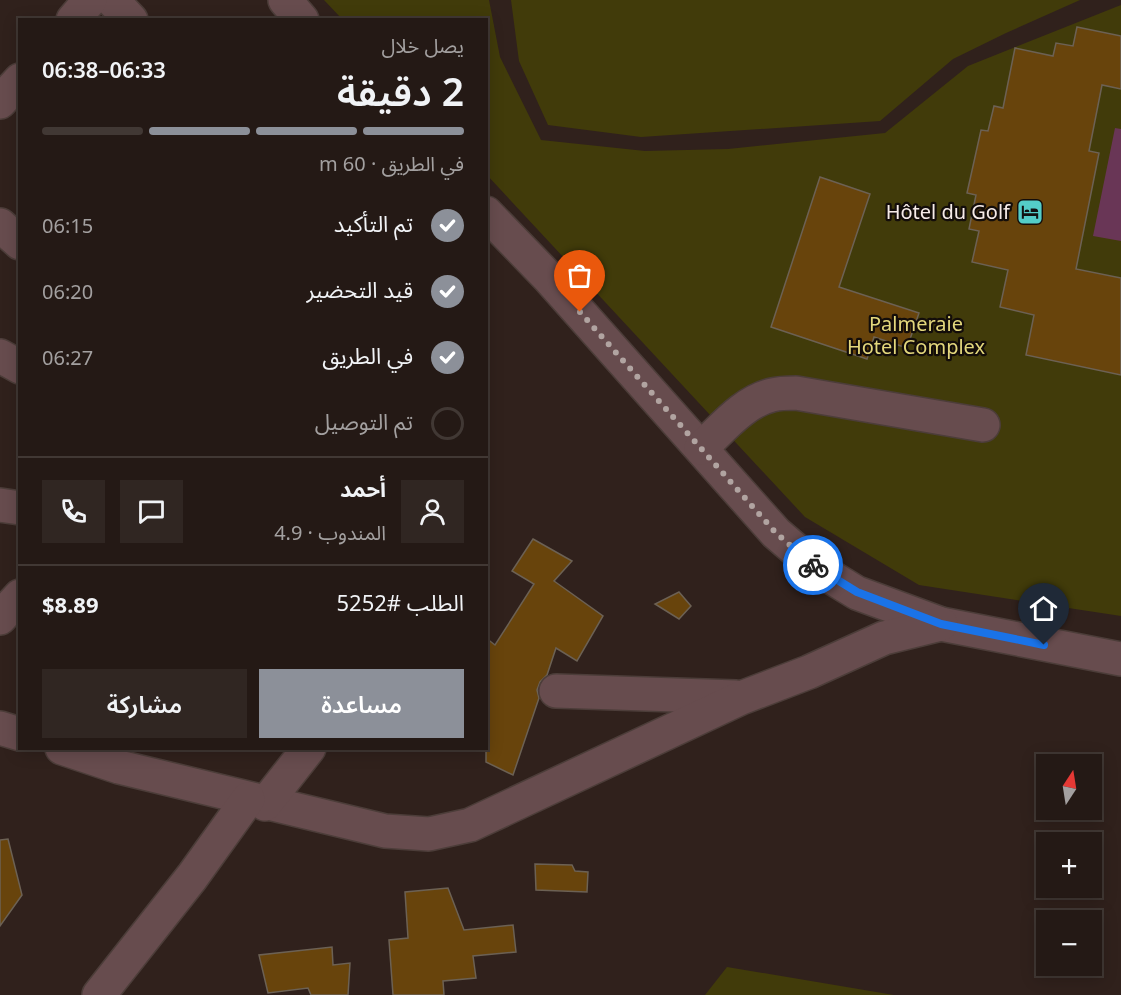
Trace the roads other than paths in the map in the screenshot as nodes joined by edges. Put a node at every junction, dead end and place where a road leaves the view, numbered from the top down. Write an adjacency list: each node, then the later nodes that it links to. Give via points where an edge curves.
1 (90, 0): 4 (street)
2 (111, 0): 5 (street)
3 (285, 0): 6 (street)
4 (75, 18)
5 (129, 18)
6 (301, 18)
7 (18, 82): 8 (street)
8 (0, 102)
9 (488, 215): 15 (street)
10 (0, 225): 11 (street)
11 (18, 241)
12 (0, 356): 13 (street)
13 (18, 366)
14 (983, 425): 15 (street, via 796,393 782,394 771,395 743,409)
15 (701, 448): 20 (street, via 776,533 818,569 857,592)
16 (0, 505): 17 (street)
17 (18, 508)
18 (18, 598): 19 (street)
19 (0, 618)
20 (941, 624): 21 (street); 23 (street, via 884,638)
21 (1121, 659)
22 (556, 691): 23 (street)
23 (741, 698): 28 (street, via 470,825 429,834 385,831)
24 (0, 728): 25 (street)
25 (18, 733)
26 (68, 750): 28 (street, via 118,767)
27 (307, 750): 28 (street)
28 (257, 802): 29 (street)
29 (99, 995)

